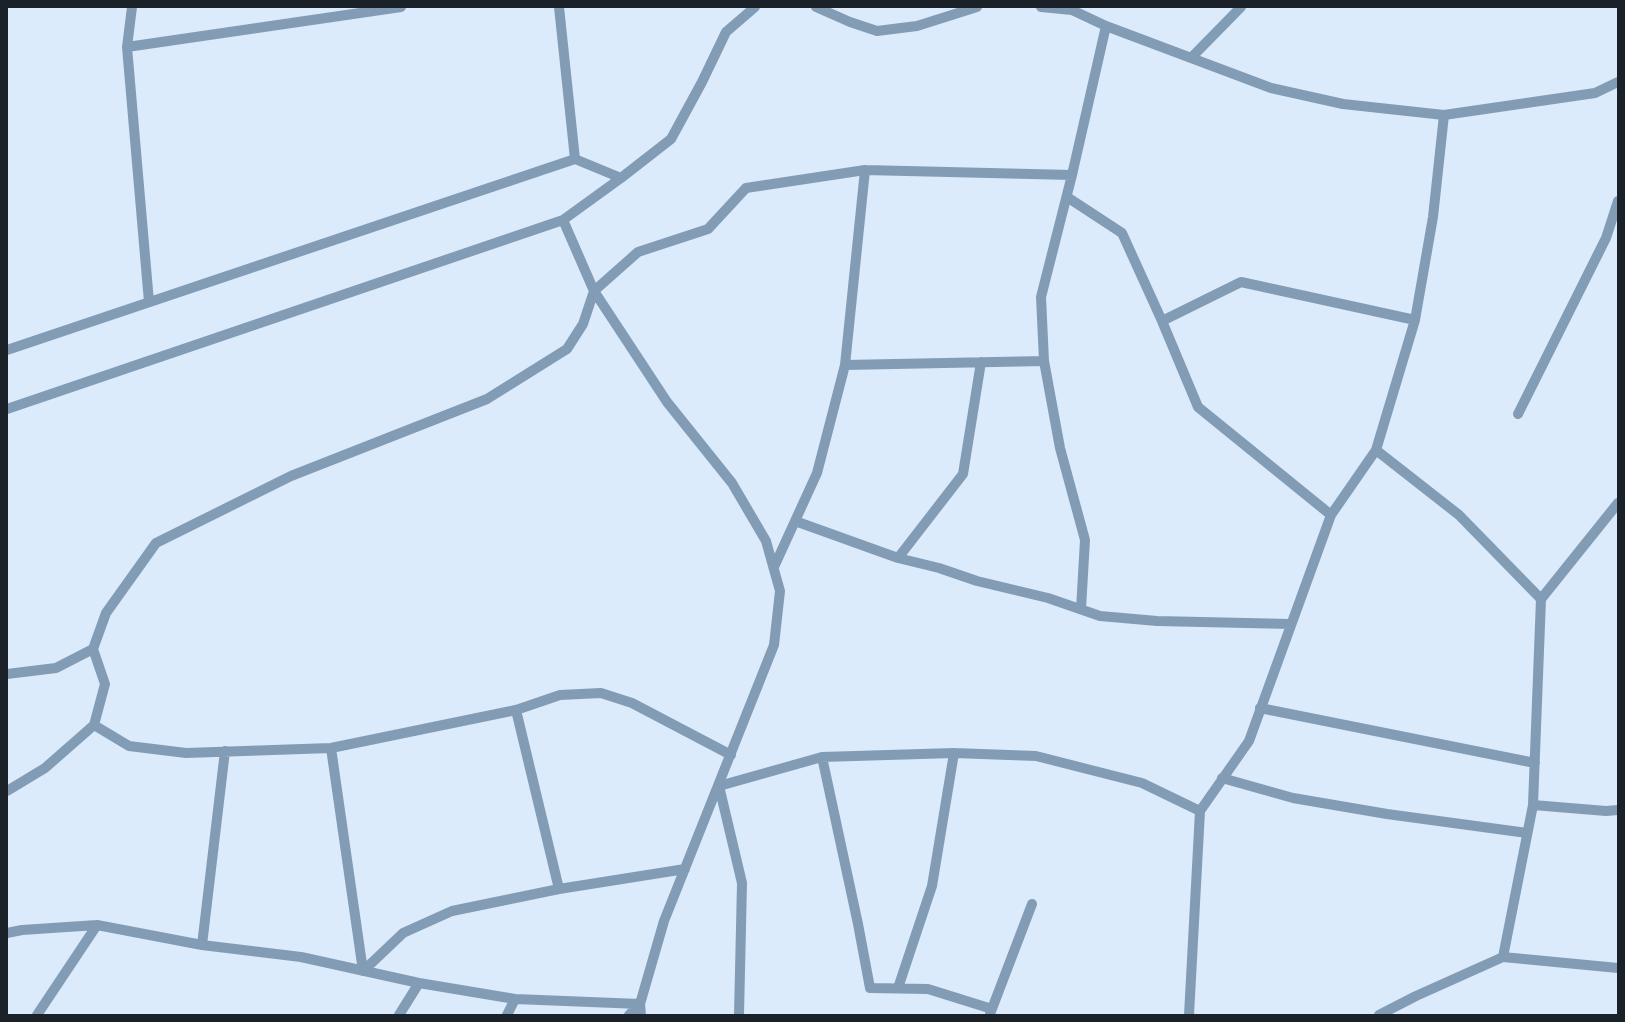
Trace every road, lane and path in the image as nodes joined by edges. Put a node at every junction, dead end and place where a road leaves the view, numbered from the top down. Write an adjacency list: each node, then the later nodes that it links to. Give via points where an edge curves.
1 (132, 7): 11 (street)
2 (401, 7): 11 (street)
3 (559, 7): 15 (street)
4 (755, 7): 18 (street, via 726,32 671,139)
5 (816, 7): 6 (street, via 877,31 917,26)
6 (977, 7)
7 (1041, 7): 9 (street)
8 (1241, 7): 12 (street)
9 (1073, 9): 10 (street)
10 (1106, 26): 12 (street); 17 (street)
11 (127, 47): 23 (street)
12 (1191, 58): 14 (street, via 1271,88 1343,104)
13 (1618, 82): 14 (street, via 1596,93)
14 (1444, 115): 24 (street, via 1433,217)
15 (576, 159): 18 (street); 23 (street)
16 (865, 170): 17 (street); 22 (street, via 746,188 708,229 638,252); 29 (street)
17 (1072, 174): 19 (street)
18 (621, 178): 21 (street)
19 (1067, 197): 25 (street, via 1122,233); 27 (street, via 1041,297)
20 (1618, 201): 31 (street, via 1606,238)
21 (563, 220): 22 (street); 30 (street)
22 (594, 291): 37 (street, via 667,402 732,483 766,541); 41 (street, via 583,324 567,349 487,399 291,476 156,543 106,613)
23 (149, 302): 26 (street)
24 (1415, 320): 25 (street, via 1241,282); 32 (street)
25 (1162, 321): 34 (street, via 1198,407)
26 (7, 350)
27 (1044, 361): 28 (street); 39 (street, via 1060,448 1085,540)
28 (981, 362): 29 (street); 36 (street, via 963,474)
29 (845, 365): 35 (street, via 817,473)
30 (7, 409)
31 (1518, 414)
32 (1376, 450): 34 (street); 38 (street, via 1459,515)
33 (1618, 503): 38 (street)
34 (1331, 516): 40 (street)
35 (795, 520): 36 (street); 37 (street)
36 (898, 558): 39 (street)
37 (774, 567): 49 (street, via 780,591 774,645)
38 (1541, 599): 51 (street)
39 (1081, 609): 40 (street, via 1100,616 1157,621)
40 (1291, 624): 43 (street)
41 (93, 649): 42 (street, via 56,668); 45 (street, via 106,684)
42 (7, 674)
43 (1260, 708): 51 (street); 52 (street, via 1249,740)
44 (516, 710): 46 (street); 49 (street, via 560,695 601,693 632,703); 60 (street)
45 (94, 725): 47 (street, via 130,746 186,753); 54 (street, via 45,768)
46 (331, 748): 47 (street); 67 (street)
47 (225, 751): 64 (street)
48 (954, 753): 50 (street); 57 (street, via 1036,756 1142,783); 69 (street, via 932,886)
49 (731, 755): 53 (street)
50 (822, 757): 53 (street); 69 (street, via 870,988)
51 (1535, 763): 55 (street)
52 (1222, 778): 57 (street); 58 (street, via 1293,798)
53 (719, 786): 59 (street); 78 (street, via 742,883)
54 (7, 791)
55 (1533, 805): 56 (street); 58 (street)
56 (1618, 810)
57 (1200, 811): 79 (street)
58 (1527, 833): 65 (street)
59 (685, 869): 60 (street); 71 (street, via 664,921)
60 (559, 889): 67 (street, via 452,911 403,933)
61 (1032, 904): 72 (street)
62 (97, 925): 63 (street); 64 (street); 73 (street)
63 (7, 933)
64 (202, 945): 67 (street, via 301,956)
65 (1502, 957): 66 (street); 80 (street)
66 (1618, 968)
67 (363, 971): 68 (street)
68 (419, 983): 70 (street); 74 (street)
69 (898, 988): 72 (street, via 928,989)
70 (516, 999): 71 (street); 75 (street)
71 (640, 1004): 76 (street); 77 (street)
72 (991, 1012)
73 (37, 1015)
74 (399, 1015)
75 (507, 1015)
76 (629, 1015)
77 (641, 1015)
78 (739, 1015)
79 (1189, 1015)
80 (1379, 1015)

